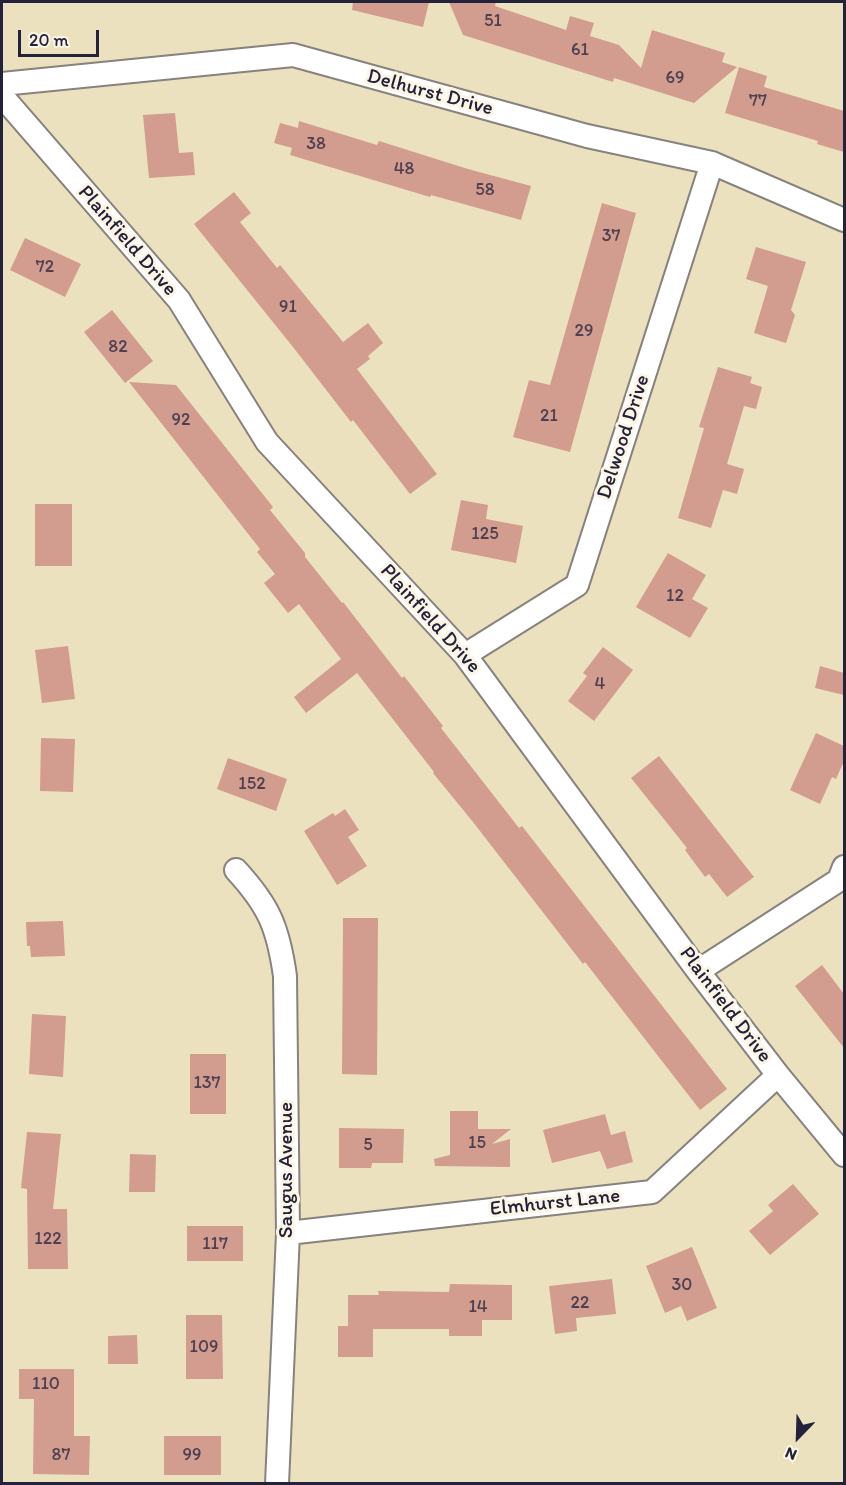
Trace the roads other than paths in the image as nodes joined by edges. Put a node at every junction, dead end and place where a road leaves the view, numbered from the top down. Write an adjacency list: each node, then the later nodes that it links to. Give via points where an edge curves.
1 (2, 84): 3 (street, Delhurst Drive, via 292,55 587,136)
2 (2, 96): 5 (street, Plainfield Drive, via 179,300 267,442)
3 (712, 163): 4 (street, Delhurst Drive); 5 (street, Delwood Drive, via 577,585)
4 (844, 220)
5 (465, 655): 8 (street, Plainfield Drive)
6 (844, 867): 8 (street, via 838,880)
7 (236, 870): 11 (street, Saugus Avenue, via 269,912 280,943 285,976)
8 (698, 971): 9 (street, Plainfield Drive)
9 (778, 1075): 10 (street, Plainfield Drive); 11 (street, Elmhurst Lane, via 652,1192)
10 (844, 1155)
11 (288, 1233): 12 (street, Saugus Avenue)
12 (277, 1484)

